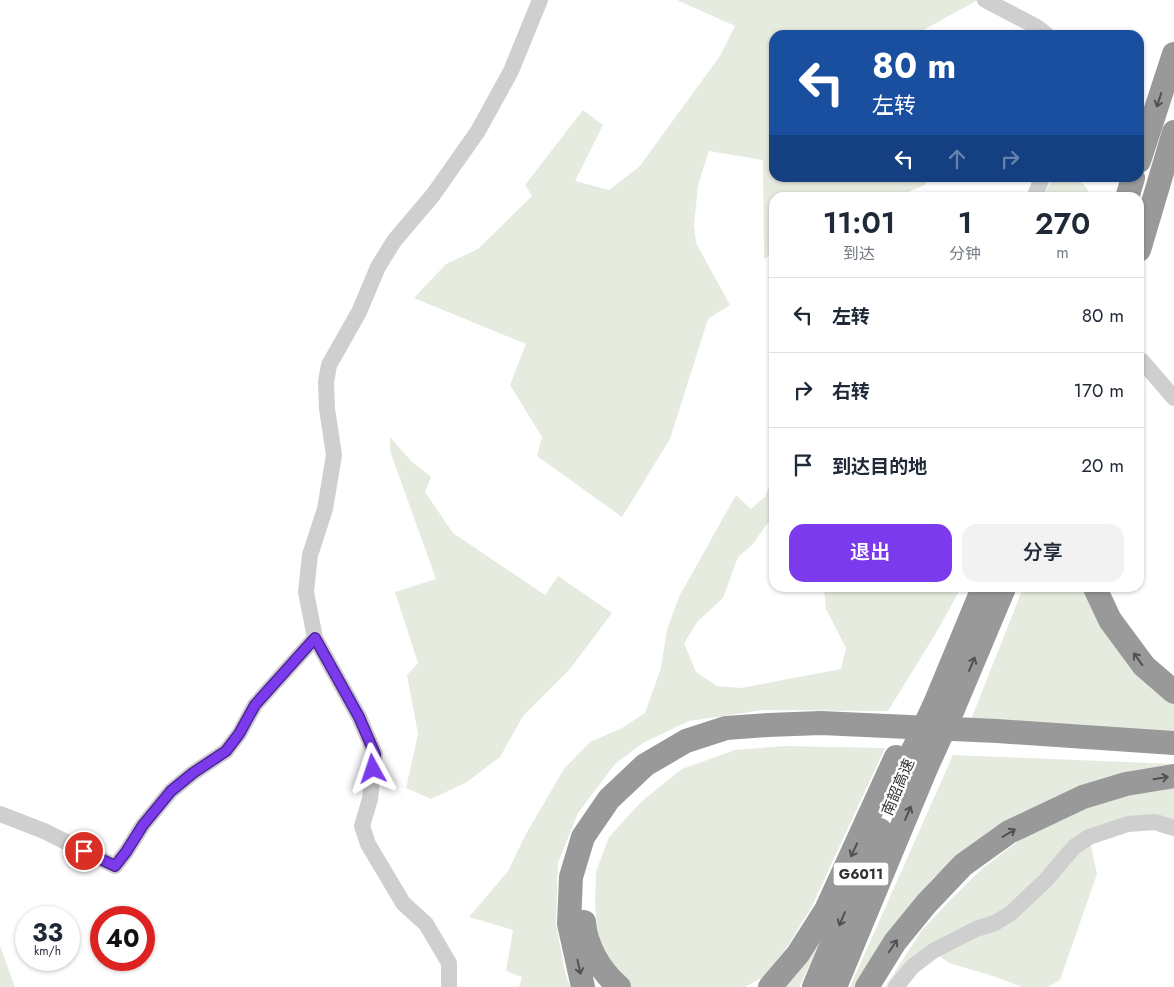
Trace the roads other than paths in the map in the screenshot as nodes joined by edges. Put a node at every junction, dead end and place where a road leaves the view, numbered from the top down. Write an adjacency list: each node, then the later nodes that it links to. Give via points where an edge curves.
1 (540, 0): 17 (street, via 511,71 478,132 433,195 394,241 329,365 327,409 334,455 325,509 310,555 306,592)
2 (985, 0): 3 (street)
3 (1007, 5): 4 (street)
4 (1041, 30)
5 (1174, 54): 8 (highway, one-way to 8)
6 (1174, 112): 9 (highway)
7 (1174, 132): 10 (highway)
8 (1144, 146)
9 (1144, 199)
10 (1144, 233)
11 (1144, 362): 12 (street)
12 (1174, 398)
13 (976, 592): 19 (highway)
14 (981, 592): 19 (highway, 南韶高速 / G6011)
15 (1002, 592): 19 (highway, 南韶高速 / G6011, one-way to 15)
16 (1097, 592): 18 (highway, one-way to 16, via 1144,666 1110,620)
17 (315, 638): 24 (street, via 255,705 226,751 171,791 115,866 44,831); 26 (street, via 359,717 375,754 370,799 362,826 368,844 403,903 426,924 449,963)
18 (1174, 692)
19 (936, 706): 22 (highway, 南韶高速 / G6011, bridge); 22 (highway)
20 (1174, 743): 27 (highway, one-way to 27, via 821,723 726,728 686,741 645,765 609,800 583,836 571,878 569,924)
21 (1174, 756): 28 (highway, via 860,735 790,734 702,749 660,768 625,796 603,828 587,867 583,901 585,933 596,960)
22 (910, 762): 29 (highway, one-way to 29, via 826,910 798,954); 30 (highway, 南韶高速 / G6011, one-way to 30); 31 (highway, 南韶高速 / G6011, one-way to 22)
23 (1174, 776): 32 (highway, one-way to 23, via 895,942 926,904 963,865 1009,832 1083,797 1126,784)
24 (0, 814)
25 (1174, 828): 33 (street, via 1155,822 1128,824 1089,837 1074,847 1046,880 1011,913 933,951 912,966)
26 (449, 987)
27 (583, 987)
28 (619, 987)
29 (770, 987)
30 (814, 987)
31 (835, 987)
32 (867, 987)
33 (896, 987)

